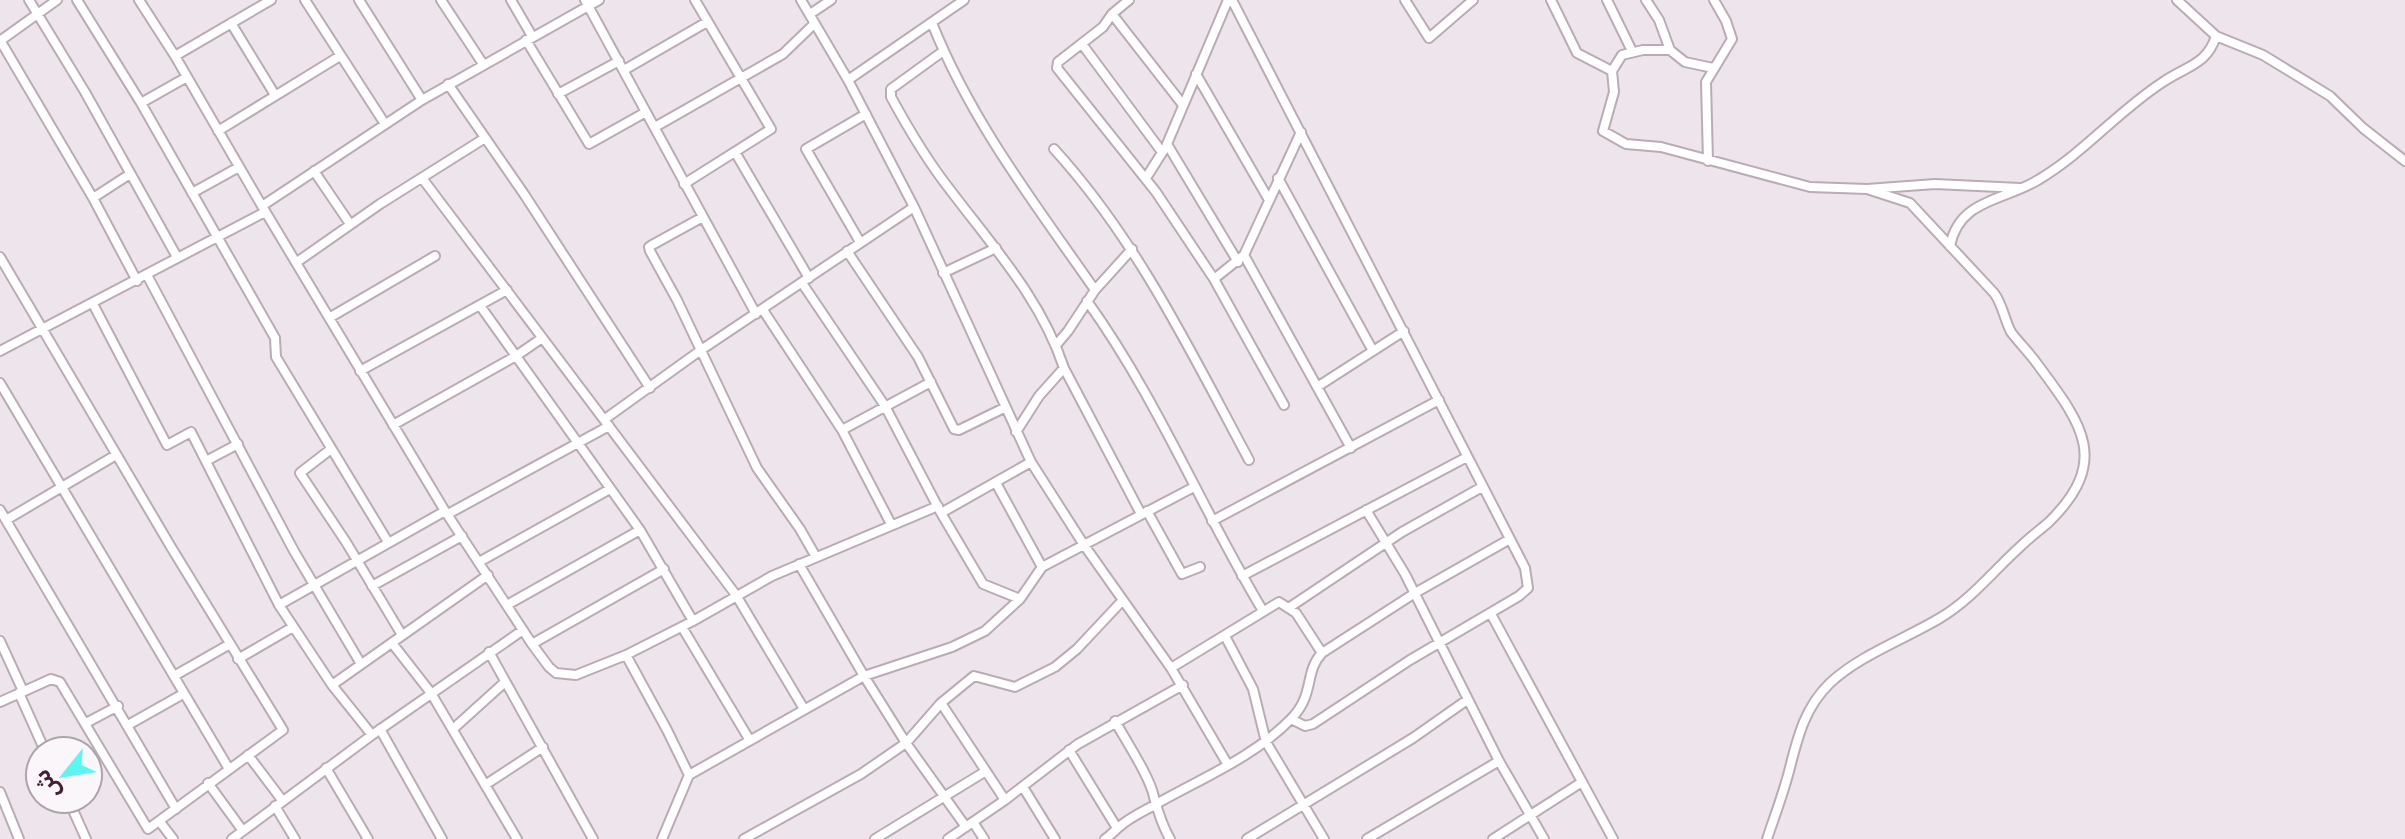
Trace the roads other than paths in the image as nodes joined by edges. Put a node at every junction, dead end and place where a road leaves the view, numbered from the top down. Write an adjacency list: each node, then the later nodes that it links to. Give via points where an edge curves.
1 (29, 0): 26 (street)
2 (57, 0): 26 (street)
3 (77, 0): 54 (street)
4 (139, 0): 40 (street)
5 (271, 0): 24 (street)
6 (305, 0): 41 (street)
7 (359, 0): 53 (street)
8 (441, 0): 42 (street)
9 (511, 0): 34 (street)
10 (599, 0): 25 (street)
11 (695, 0): 29 (street)
12 (801, 0): 27 (street)
13 (831, 0): 27 (street)
14 (964, 0): 31 (street)
15 (1129, 0): 28 (street)
16 (1230, 0): 46 (street); 61 (street)
17 (1405, 0): 18 (street, via 1429,38)
18 (1473, 0)
19 (1551, 0): 45 (street, via 1577,53)
20 (1607, 0): 38 (street)
21 (1646, 0): 37 (street)
22 (1714, 0): 44 (street, via 1732,39)
23 (2177, 0): 33 (street)
24 (258, 3): 30 (street)
25 (587, 3): 34 (street); 43 (street)
26 (37, 14): 35 (street); 70 (street)
27 (810, 14): 32 (street)
28 (1112, 14): 36 (street); 55 (street)
29 (707, 22): 43 (street); 48 (street)
30 (231, 23): 40 (street); 52 (street)
31 (932, 23): 39 (street); 49 (street)
32 (814, 24): 48 (street, via 783,54); 49 (street)
33 (2216, 36): 67 (street, via 2263,55 2330,96); 75 (street, via 2207,57 2162,82 2074,156)
34 (529, 38): 42 (street); 51 (street)
35 (0, 41): 78 (street)
36 (1082, 44): 63 (street); 72 (street, via 1057,68)
37 (1670, 50): 38 (street); 44 (street, via 1685,62)
38 (1632, 51): 45 (street, via 1622,55)
39 (942, 52): 87 (street, via 890,93 933,166); 101 (street, via 1008,166)
40 (175, 56): 47 (street)
41 (340, 56): 52 (street); 58 (street)
42 (483, 64): 50 (street)
43 (621, 65): 51 (street); 56 (street)
44 (1713, 68): 66 (street, via 1706,87)
45 (1612, 71): 66 (street, via 1614,92 1605,134 1626,144 1661,147)
46 (1196, 74): 55 (street); 79 (street)
47 (187, 77): 54 (street); 60 (street)
48 (741, 77): 59 (street); 65 (street, via 771,129)
49 (848, 80): 57 (street)
50 (448, 84): 53 (street); 62 (street)
51 (558, 94): 56 (street, via 589,144)
52 (275, 95): 60 (street)
53 (422, 100): 58 (street)
54 (141, 103): 77 (street)
55 (1183, 105): 63 (street)
56 (646, 112): 59 (street)
57 (866, 114): 80 (street); 85 (street, via 806,149)
58 (385, 124): 69 (street)
59 (655, 127): 74 (street)
60 (218, 131): 68 (street)
61 (1301, 132): 73 (street); 108 (street)
62 (485, 138): 71 (street); 120 (street)
63 (1165, 148): 72 (street); 93 (street)
64 (1054, 149): 88 (street)
65 (735, 152): 74 (street); 98 (street)
66 (1708, 161): 76 (street, via 1810,187)
67 (2405, 161)
68 (239, 167): 77 (street); 81 (street)
69 (314, 171): 81 (street); 83 (street)
70 (130, 174): 78 (street); 92 (street)
71 (422, 178): 83 (street); 100 (street)
72 (1146, 178): 97 (street)
73 (1278, 178): 79 (street); 113 (street)
74 (684, 184): 82 (street)
75 (2020, 188): 76 (street, via 1935,184); 86 (street, via 1973,209 1959,221)
76 (1867, 189): 86 (street, via 1910,203)
77 (192, 193): 84 (street)
78 (93, 198): 99 (street)
79 (1269, 200): 93 (street)
80 (914, 207): 85 (street); 95 (street)
81 (264, 209): 84 (street); 94 (street)
82 (701, 218): 105 (street); 111 (street, via 649,247)
83 (350, 224): 94 (street)
84 (217, 237): 92 (street); 132 (street, via 275,338 276,357)
85 (860, 242): 89 (street)
86 (1950, 246): 265 (street, via 1994,293 2011,331 2065,403 2082,432 2085,471 2050,521 1979,589 1943,616 1861,662 1831,683 1811,706)
87 (996, 248): 95 (street); 110 (street, via 1034,299)
88 (1132, 249): 101 (street); 135 (street)
89 (847, 251): 98 (street); 117 (street)
90 (435, 256): 106 (street)
91 (0, 257): 107 (street)
92 (177, 257): 96 (street)
93 (1241, 258): 97 (street); 119 (street)
94 (297, 262): 106 (street)
95 (943, 273): 124 (street)
96 (147, 275): 99 (street); 129 (street)
97 (1214, 279): 122 (street)
98 (806, 280): 105 (street); 123 (street)
99 (137, 281): 103 (street)
100 (507, 290): 104 (street); 109 (street)
101 (1095, 290): 102 (street)
102 (1087, 301): 110 (street); 140 (street, via 1135,374)
103 (93, 304): 107 (street); 136 (street, via 167,445 191,432)
104 (481, 307): 114 (street); 116 (street)
105 (759, 312): 111 (street); 127 (street)
106 (329, 318): 116 (street)
107 (42, 330): 112 (street); 133 (street)
108 (1404, 331): 113 (street); 121 (street)
109 (542, 338): 114 (street); 125 (street)
110 (1057, 344): 115 (street)
111 (701, 350): 120 (street); 157 (street, via 757,468)
112 (0, 351)
113 (1373, 351): 119 (street)
114 (516, 356): 126 (street); 130 (street)
115 (1064, 368): 128 (street); 147 (street)
116 (360, 371): 126 (street)
117 (931, 382): 123 (street); 124 (street, via 956,430)
118 (0, 383): 139 (street)
119 (1317, 387): 131 (street)
120 (650, 388): 125 (street)
121 (1439, 400): 131 (street); 134 (street)
122 (1284, 405)
123 (885, 406): 127 (street); 144 (street)
124 (1004, 408): 128 (street)
125 (607, 422): 130 (street); 169 (street)
126 (393, 425): 146 (street)
127 (842, 430): 150 (street)
128 (1016, 432): 137 (street)
129 (238, 444): 136 (street); 166 (street)
130 (577, 444): 142 (street); 146 (street)
131 (1351, 448): 149 (street)
132 (331, 449): 154 (street); 158 (street, via 299,471)
133 (116, 455): 139 (street); 186 (street)
134 (1467, 457): 141 (street); 145 (street)
135 (1249, 460)
136 (206, 461): 172 (street)
137 (1031, 462): 138 (street); 156 (street)
138 (996, 483): 144 (street); 161 (street)
139 (62, 487): 148 (street); 194 (street)
140 (1194, 487): 147 (street); 149 (street)
141 (1482, 487): 153 (street); 155 (street)
142 (610, 489): 151 (street); 159 (street)
143 (0, 510): 148 (street)
144 (940, 510): 150 (street); 170 (street, via 983,584)
145 (1366, 510): 155 (street); 165 (street)
146 (447, 512): 152 (street); 154 (street)
147 (1144, 513): 156 (street); 162 (street, via 1182,574)
148 (6, 520): 205 (street)
149 (1212, 521): 165 (street)
150 (891, 524): 157 (street)
151 (640, 530): 163 (street); 173 (street)
152 (462, 536): 159 (street); 167 (street)
153 (1510, 539): 168 (street); 176 (street, via 1525,568 1528,588)
154 (388, 542): 158 (street)
155 (1385, 543): 168 (street); 174 (street)
156 (1084, 545): 161 (street); 171 (street)
157 (816, 557): 160 (street)
158 (357, 561): 166 (street); 167 (street)
159 (479, 562): 164 (street)
160 (799, 564): 169 (street); 195 (street)
161 (1042, 567): 170 (street)
162 (1200, 567)
163 (664, 569): 177 (street); 187 (street)
164 (488, 575): 173 (street); 181 (street)
165 (1242, 576): 175 (street)
166 (313, 586): 172 (street); 192 (street)
167 (372, 586): 181 (street)
168 (1415, 593): 185 (street); 189 (street)
169 (736, 595): 177 (street); 206 (street)
170 (1020, 599): 195 (street, via 985,631)
171 (1122, 601): 193 (street); 204 (street, via 1055,667 1015,687 974,676)
172 (279, 605): 178 (street)
173 (507, 605): 180 (street)
174 (1290, 607): 175 (street, via 1279,602); 189 (street)
175 (1263, 611): 182 (street)
176 (1491, 614): 185 (street); 226 (street)
177 (693, 621): 179 (street)
178 (293, 627): 191 (street); 197 (street)
179 (682, 627): 190 (street); 214 (street)
180 (523, 630): 187 (street); 188 (street)
181 (402, 635): 184 (street)
182 (1225, 636): 193 (street); 215 (street, via 1253,689)
183 (0, 641): 199 (street)
184 (392, 643): 192 (street); 200 (street)
185 (1442, 643): 202 (street); 207 (street, via 1313,724)
186 (230, 644): 191 (street); 194 (street)
187 (532, 644): 190 (street, via 549,667 566,675)
188 (489, 652): 196 (street); 200 (street)
189 (1322, 653): 207 (street, via 1312,666 1307,698)
190 (626, 655): 225 (street)
191 (238, 659): 219 (street, via 283,730)
192 (361, 664): 197 (street)
193 (1171, 668): 198 (street)
194 (174, 676): 201 (street)
195 (864, 676): 206 (street); 216 (street)
196 (505, 682): 211 (street); 217 (street)
197 (332, 685): 212 (street)
198 (1183, 685): 208 (street); 221 (street)
199 (21, 692): 203 (street); 209 (street, via 56,680); 213 (street)
200 (431, 693): 211 (street); 212 (street)
201 (183, 694): 210 (street); 223 (street)
202 (1467, 700): 220 (street); 235 (street)
203 (0, 702)
204 (941, 703): 216 (street); 224 (street)
205 (118, 706): 209 (street); 210 (street)
206 (804, 709): 214 (street)
207 (1291, 719): 215 (street)
208 (1115, 721): 218 (street); 234 (street)
209 (86, 723): 239 (street, via 146,827)
210 (128, 725): 236 (street)
211 (453, 729): 228 (street)
212 (376, 732): 222 (street); 249 (street)
213 (38, 735)
214 (749, 739): 225 (street)
215 (1266, 742): 221 (street); 235 (street)
216 (906, 743): 231 (street); 253 (street)
217 (543, 747): 228 (street); 251 (street)
218 (1069, 750): 229 (street); 242 (street)
219 (248, 755): 223 (street); 233 (street)
220 (1499, 761): 238 (street); 261 (street)
221 (1228, 765): 234 (street)
222 (326, 768): 233 (street); 248 (street)
223 (229, 769): 227 (street)
224 (986, 771): 231 (street); 232 (street)
225 (689, 775): 252 (street)
226 (1582, 782): 238 (street); 264 (street)
227 (208, 783): 236 (street); 241 (street)
228 (485, 785): 250 (street)
229 (1023, 787): 232 (street); 257 (street)
230 (0, 792): 243 (street)
231 (946, 797): 240 (street); 254 (street)
232 (1005, 800): 240 (street)
233 (279, 803): 241 (street); 247 (street)
234 (1154, 805): 242 (street); 258 (street)
235 (1303, 807): 259 (street); 260 (street)
236 (176, 809): 239 (street)
237 (75, 815): 244 (street)
238 (1530, 815): 262 (street); 263 (street)
239 (160, 822): 245 (street)
240 (970, 824): 255 (street); 256 (street)
241 (243, 831): 246 (street)
242 (1112, 835)
243 (19, 839)
244 (86, 839)
245 (173, 839)
246 (232, 839)
247 (295, 839)
248 (368, 839)
249 (442, 839)
250 (517, 839)
251 (593, 839)
252 (662, 839)
253 (744, 839)
254 (875, 839)
255 (948, 839)
256 (984, 839)
257 (1055, 839)
258 (1170, 839)
259 (1247, 839)
260 (1324, 839)
261 (1367, 839)
262 (1493, 839)
263 (1544, 839)
264 (1613, 839)
265 (1767, 839)

